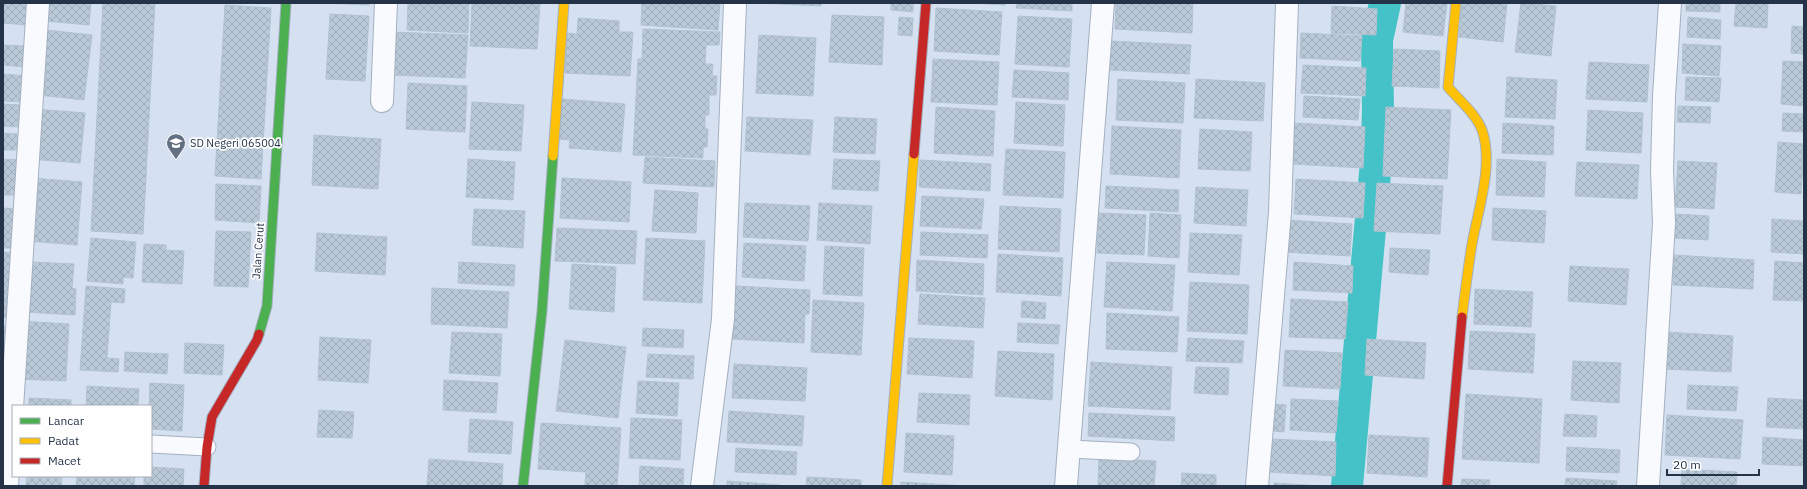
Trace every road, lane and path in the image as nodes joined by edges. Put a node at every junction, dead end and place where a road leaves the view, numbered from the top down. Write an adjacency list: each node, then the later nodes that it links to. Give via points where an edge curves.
1 (38, 3): 12 (street)
2 (286, 3): 15 (street, Jalan Cerut, via 266,306 257,340 212,417)
3 (386, 3): 11 (street)
4 (564, 3): 20 (street, via 542,311)
5 (735, 3): 21 (street, via 723,319)
6 (926, 3): 22 (street)
7 (1103, 3): 16 (street)
8 (1287, 3): 24 (street, via 1280,212)
9 (1456, 3): 25 (street, via 1448,87 1481,129 1486,170 1470,256)
10 (1670, 3): 26 (street, via 1664,96 1664,223)
11 (382, 101)
12 (12, 405)
13 (12, 408): 18 (street)
14 (152, 444): 15 (lane)
15 (207, 447): 19 (street, Jalan Cerut)
16 (1069, 449): 17 (lane); 23 (street)
17 (1131, 452)
18 (7, 486)
19 (204, 486)
20 (524, 486)
21 (702, 486)
22 (888, 486)
23 (1066, 486)
24 (1257, 486)
25 (1447, 486)
26 (1648, 486)

